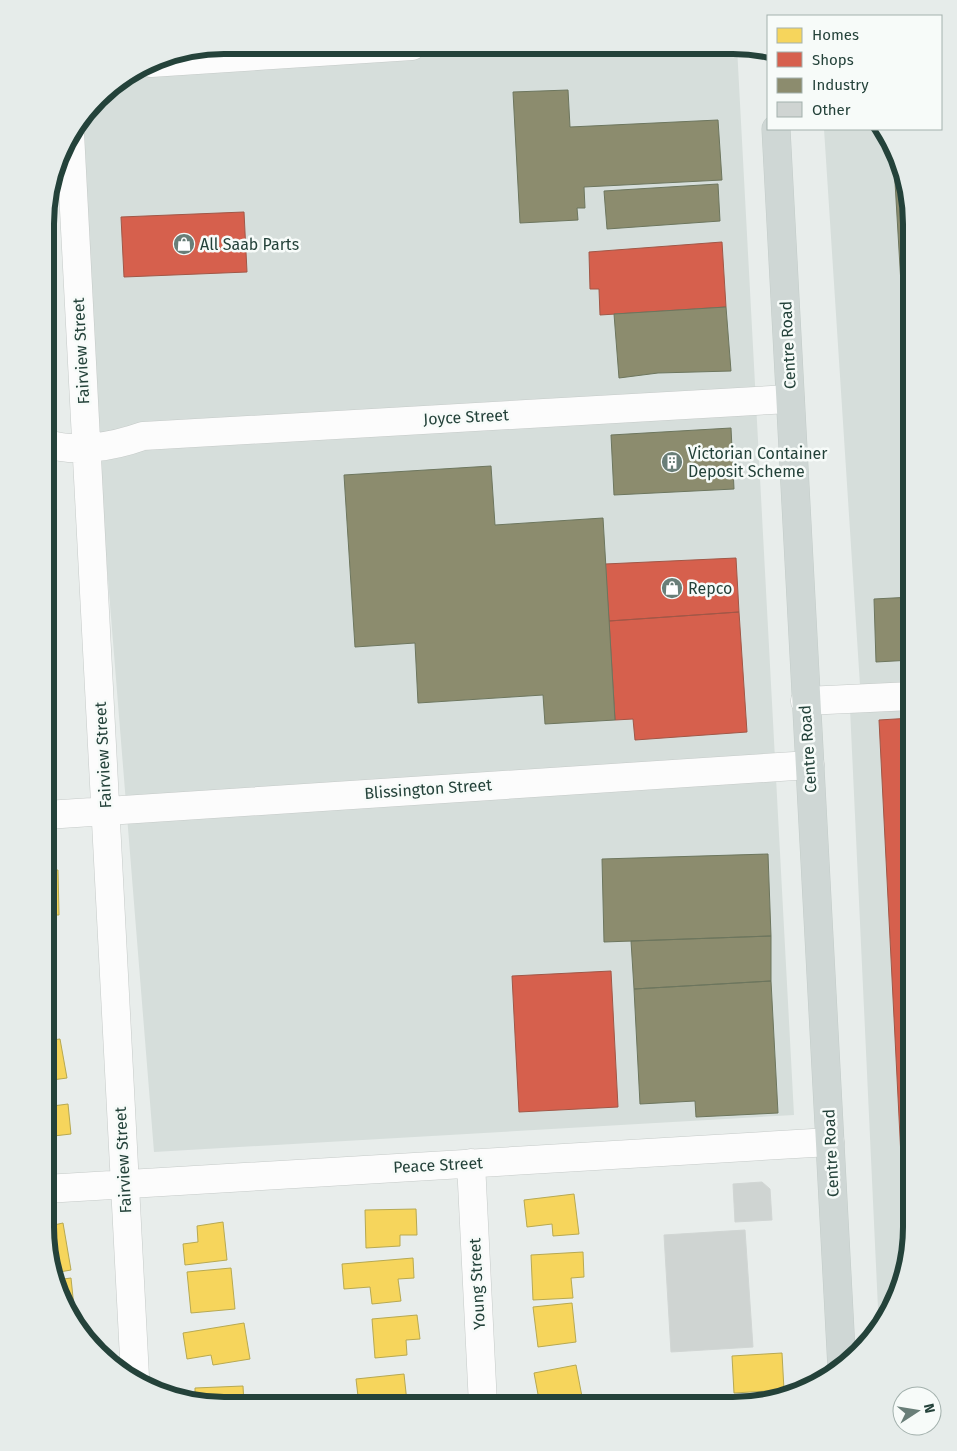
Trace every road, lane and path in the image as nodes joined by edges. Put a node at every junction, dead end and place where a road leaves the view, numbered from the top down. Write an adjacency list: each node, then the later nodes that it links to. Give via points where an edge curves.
1 (289, 54): 2 (street)
2 (175, 61)
3 (776, 130): 5 (main road, Centre Road)
4 (71, 151): 7 (street, Fairview Street)
5 (790, 399): 7 (street, Joyce Street, via 143,436 116,427); 10 (main road, Centre Road)
6 (54, 432): 7 (street, Joyce Street)
7 (85, 438): 8 (street, Joyce Street); 12 (street, Fairview Street)
8 (54, 446)
9 (903, 696): 10 (street)
10 (805, 701): 11 (main road, Centre Road)
11 (810, 765): 12 (street, Blissington Street); 14 (main road, Centre Road)
12 (106, 810): 13 (street, Blissington Street); 16 (street, Fairview Street)
13 (54, 814)
14 (830, 1142): 15 (street, Peace Street); 18 (main road, Centre Road)
15 (471, 1163): 16 (street, Peace Street); 20 (street, Young Street)
16 (125, 1183): 17 (street, Peace Street); 19 (street, Fairview Street)
17 (54, 1188)
18 (841, 1358)
19 (135, 1371)
20 (483, 1397)

